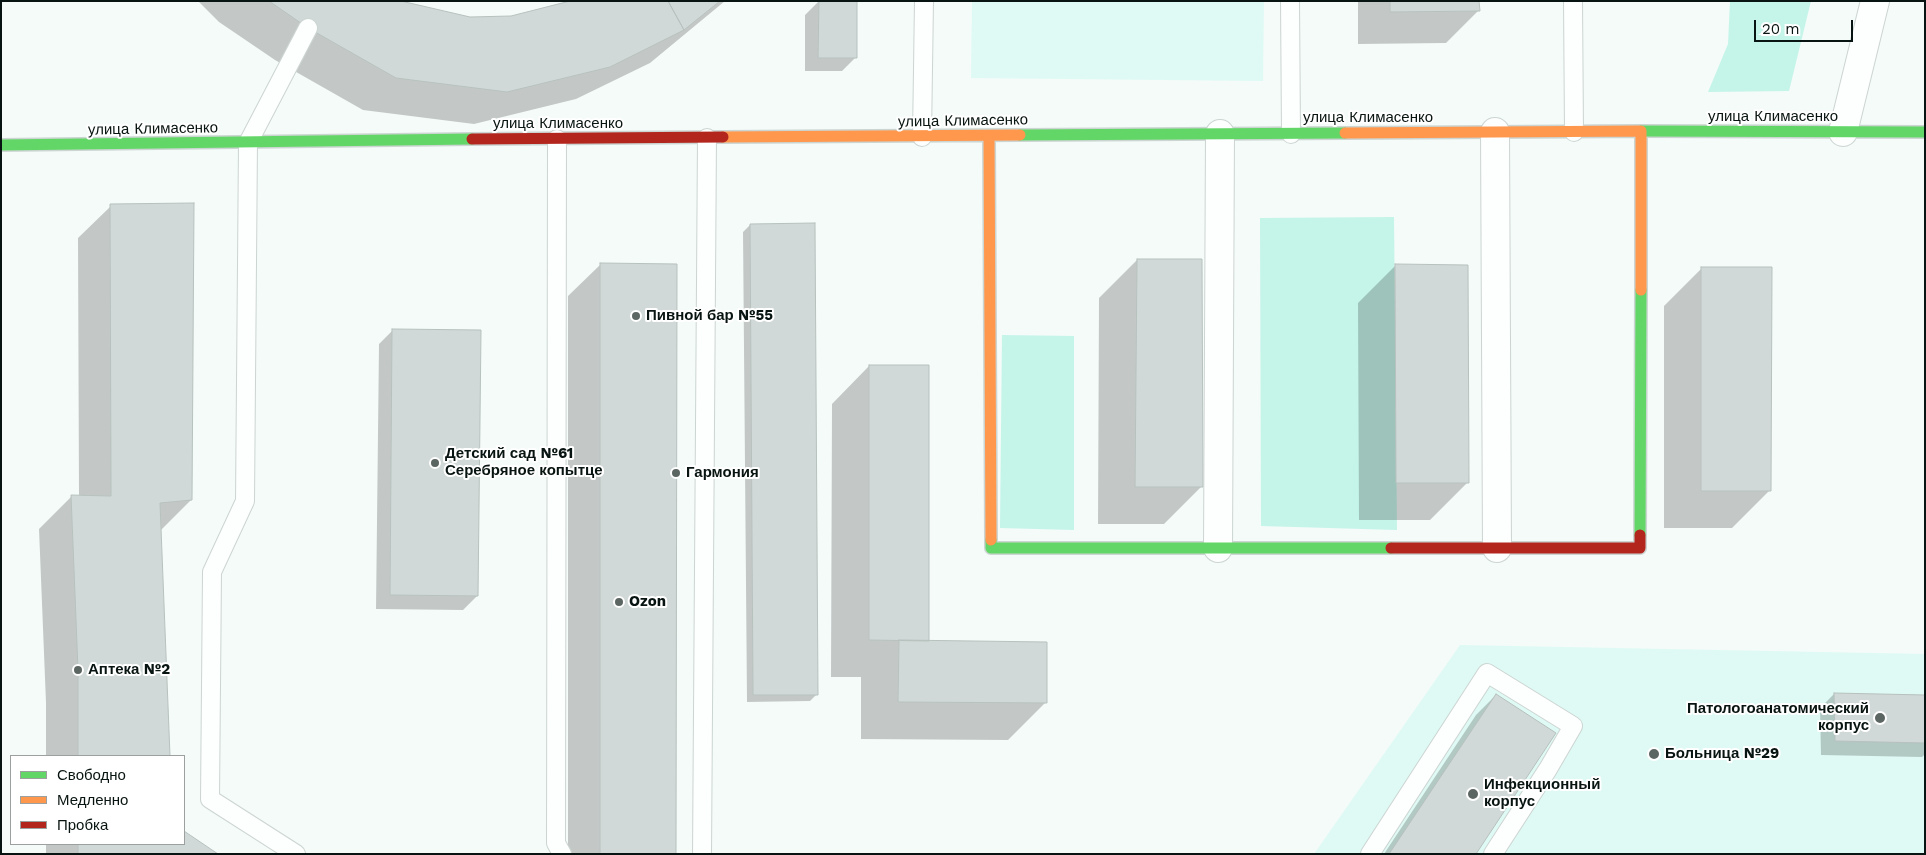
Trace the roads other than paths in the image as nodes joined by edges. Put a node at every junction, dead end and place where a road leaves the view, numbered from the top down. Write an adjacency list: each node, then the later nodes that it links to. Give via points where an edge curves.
1 (924, 1): 14 (lane)
2 (1290, 1): 12 (lane)
3 (1572, 1): 8 (lane)
4 (1875, 1): 9 (street)
5 (308, 28): 17 (lane)
6 (1641, 131): 8 (street, улица Климасенко); 9 (street, улица Климасенко); 20 (street, via 1640,548)
7 (1495, 132): 8 (street, улица Климасенко); 12 (street, улица Климасенко); 20 (street)
8 (1574, 132)
9 (1843, 132): 10 (street, улица Климасенко)
10 (1925, 132)
11 (1220, 134): 12 (street, улица Климасенко); 13 (street, улица Климасенко); 19 (street)
12 (1291, 134)
13 (989, 136): 14 (street, улица Климасенко); 19 (street, via 991,548)
14 (922, 137): 15 (street, улица Климасенко)
15 (707, 138): 16 (street, улица Климасенко); 23 (lane)
16 (557, 139): 17 (street, улица Климасенко); 22 (lane, via 556,843)
17 (248, 143): 18 (street, улица Климасенко); 21 (lane, via 245,501 212,572 210,799)
18 (1, 145)
19 (1218, 548): 20 (street)
20 (1496, 548)
21 (296, 854)
22 (562, 854)
23 (702, 854)
24 (1370, 854): 25 (lane, via 1487,673 1573,726)
25 (1492, 854)

